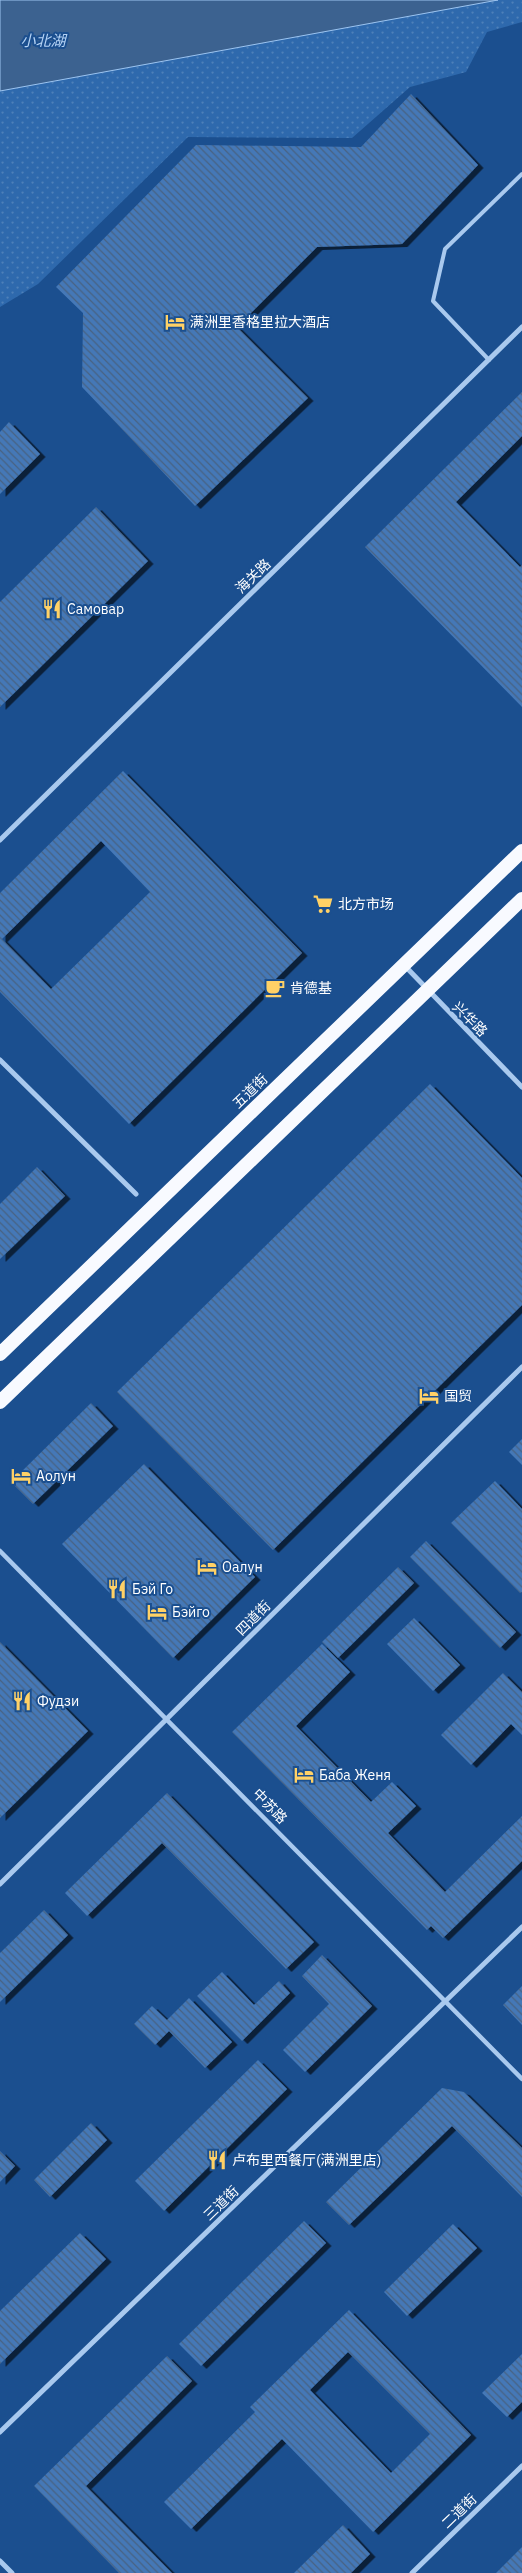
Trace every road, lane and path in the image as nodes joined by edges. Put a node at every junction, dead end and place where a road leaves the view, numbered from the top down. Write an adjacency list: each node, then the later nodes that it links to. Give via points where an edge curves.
1 (522, 174): 3 (lane, via 445,249 433,301)
2 (522, 327): 3 (street, 海关路)
3 (489, 360): 4 (street, 海关路)
4 (0, 840)
5 (522, 851): 7 (highway, 五道街)
6 (522, 899): 8 (highway)
7 (404, 965): 8 (street, 兴华路); 12 (highway, 五道街)
8 (427, 991): 10 (street, 兴华路); 14 (highway)
9 (0, 1060): 11 (street)
10 (522, 1087)
11 (136, 1194)
12 (0, 1354)
13 (522, 1367): 16 (street, 四道街)
14 (0, 1402)
15 (0, 1551): 16 (street, 中苏路)
16 (167, 1718): 17 (street, 四道街); 19 (street, 中苏路)
17 (0, 1884)
18 (522, 1927): 19 (street, 三道街)
19 (446, 2002): 20 (street, 中苏路); 21 (street, 三道街)
20 (522, 2079)
21 (0, 2432)
22 (522, 2466): 25 (street, 二道街)
23 (0, 2561): 24 (street)
24 (12, 2573)
25 (412, 2573)

